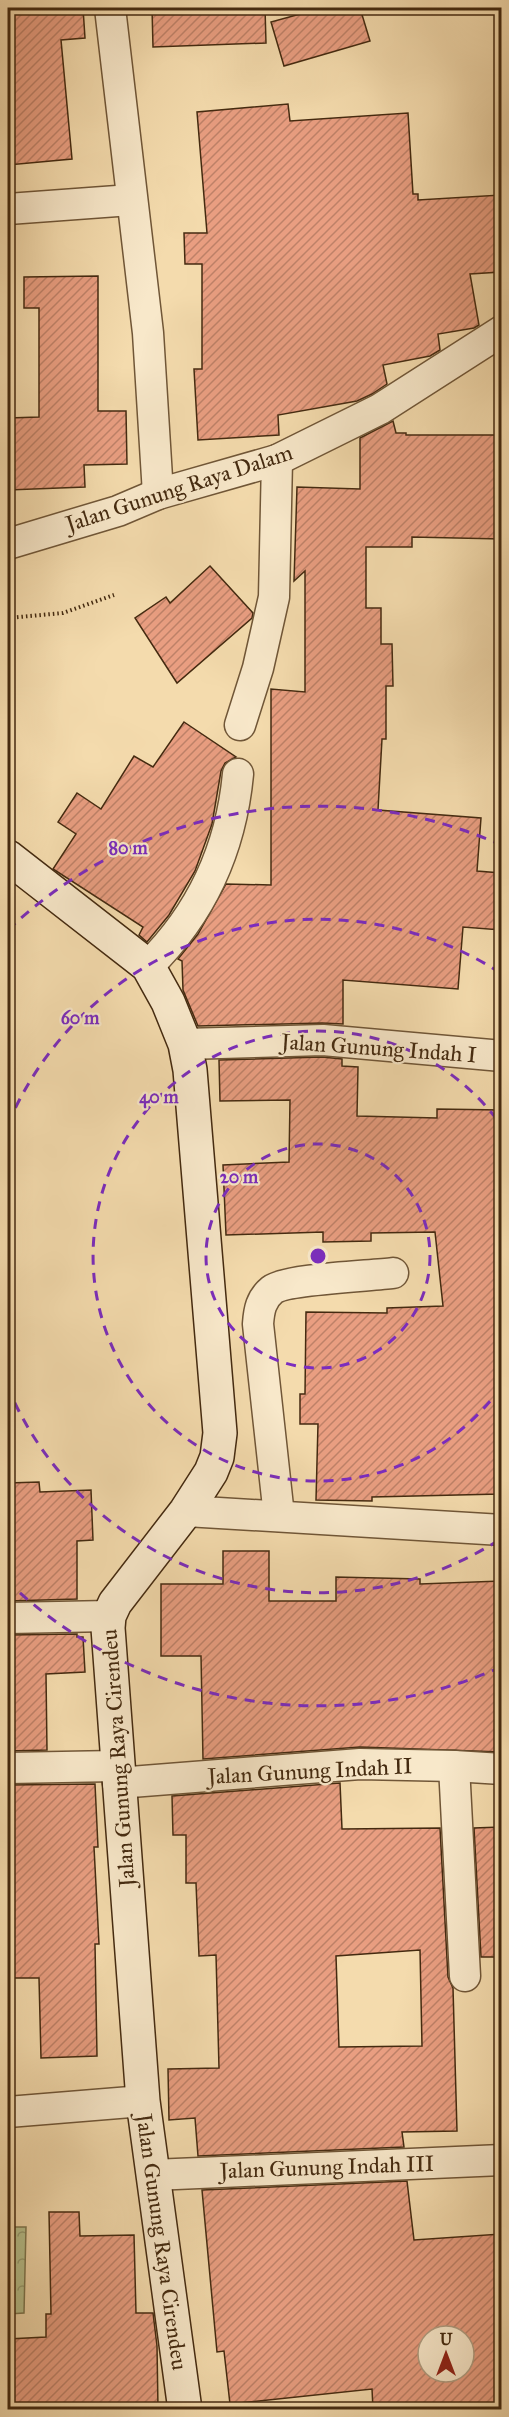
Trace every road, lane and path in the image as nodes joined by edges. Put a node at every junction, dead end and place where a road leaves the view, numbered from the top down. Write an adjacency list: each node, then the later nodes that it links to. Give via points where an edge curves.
1 (110, 8): 2 (street)
2 (131, 200): 3 (street); 6 (street, via 148,333)
3 (8, 209)
4 (501, 331): 5 (street, Jalan Gunung Raya Dalam, via 380,409)
5 (277, 460): 6 (street, Jalan Gunung Raya Dalam); 10 (street, via 274,597)
6 (158, 494): 7 (street, Jalan Gunung Raya Dalam, via 118,511)
7 (8, 544)
8 (114, 595): 9 (path, via 63,614)
9 (8, 618)
10 (240, 725)
11 (238, 774): 13 (street, via 235,807 226,838 200,901 172,943)
12 (8, 857): 13 (street, Jalan Gunung Raya Cirendeu)
13 (148, 966): 14 (street, Jalan Gunung Raya Cirendeu)
14 (185, 1044): 15 (street, Jalan Gunung Indah I, via 323,1040); 17 (street, Jalan Gunung Raya Cirendeu, via 220,1432 211,1472)
15 (501, 1056)
16 (393, 1274): 18 (street, via 282,1285 265,1297 259,1309)
17 (186, 1512): 18 (street); 20 (street, Jalan Gunung Raya Cirendeu, via 140,1569)
18 (279, 1516): 19 (street)
19 (501, 1530)
20 (109, 1616): 21 (street); 25 (street, Jalan Gunung Raya Cirendeu)
21 (8, 1618)
22 (454, 1766): 24 (street, Jalan Gunung Indah II); 25 (street, Jalan Gunung Indah II, via 360,1764); 26 (street)
23 (8, 1768): 25 (street, Jalan Gunung Indah II)
24 (501, 1769)
25 (117, 1775): 27 (street, Jalan Gunung Raya Cirendeu)
26 (465, 1976)
27 (143, 2101): 28 (street); 30 (street, Jalan Gunung Raya Cirendeu)
28 (8, 2112)
29 (501, 2160): 30 (street, Jalan Gunung Indah III)
30 (153, 2175): 31 (street, Jalan Gunung Raya Cirendeu)
31 (185, 2409)

